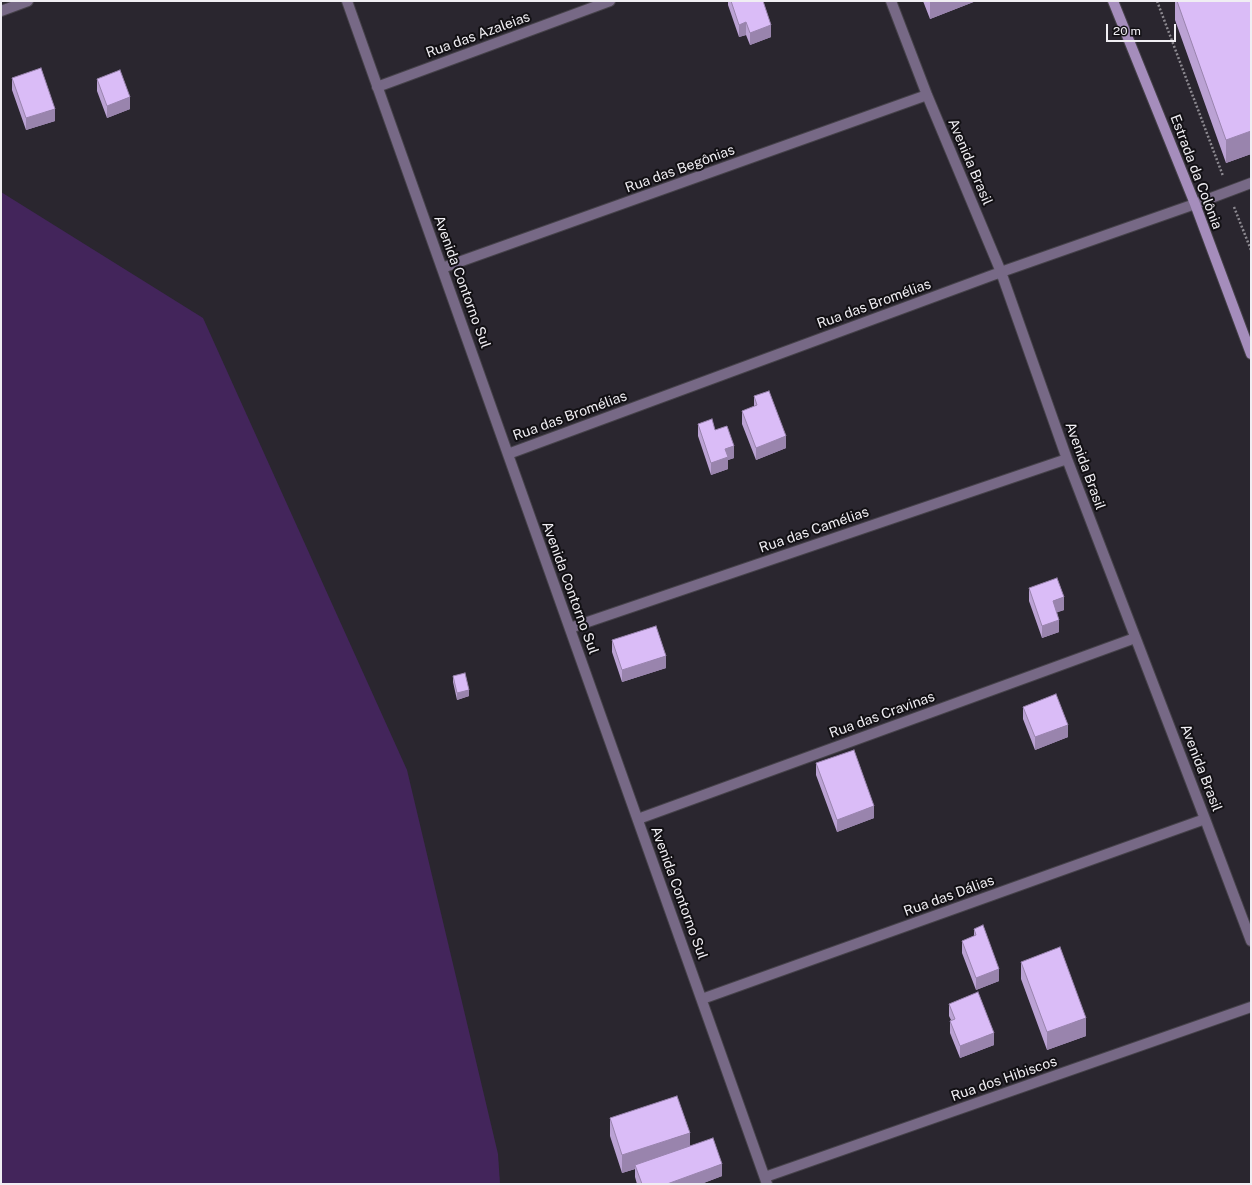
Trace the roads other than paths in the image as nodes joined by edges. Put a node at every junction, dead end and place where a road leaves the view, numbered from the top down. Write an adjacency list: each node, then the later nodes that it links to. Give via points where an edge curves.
1 (28, 1): 6 (street)
2 (347, 1): 7 (street, Avenida Contorno Sul)
3 (610, 1): 7 (street, Rua das Azaleias)
4 (891, 1): 8 (street, Avenida Brasil)
5 (1114, 1): 10 (main road, Estrada da Colônia)
6 (1, 10)
7 (377, 87): 11 (street, Avenida Contorno Sul)
8 (927, 96): 11 (street, Rua das Begônias); 12 (street, Avenida Brasil)
9 (1251, 183): 10 (street, Rua das Bromélias)
10 (1195, 204): 12 (street, Rua das Bromélias); 13 (main road, Estrada da Colônia)
11 (442, 268): 14 (street, Avenida Contorno Sul)
12 (1001, 272): 14 (street, Rua das Bromélias); 15 (street, Avenida Brasil)
13 (1251, 354)
14 (508, 454): 16 (street, Avenida Contorno Sul)
15 (1067, 459): 16 (street, Rua das Camélias); 17 (street, Avenida Brasil)
16 (570, 628): 18 (street, Avenida Contorno Sul)
17 (1135, 638): 18 (street, Rua das Cravinas); 19 (street, Avenida Brasil)
18 (638, 819): 21 (street, Avenida Contorno Sul)
19 (1205, 819): 20 (street, Avenida Brasil); 21 (street, Rua das Dálias)
20 (1251, 941)
21 (702, 999): 23 (street, Avenida Contorno Sul)
22 (1251, 1007): 23 (street, Rua dos Hibiscos)
23 (766, 1181)

